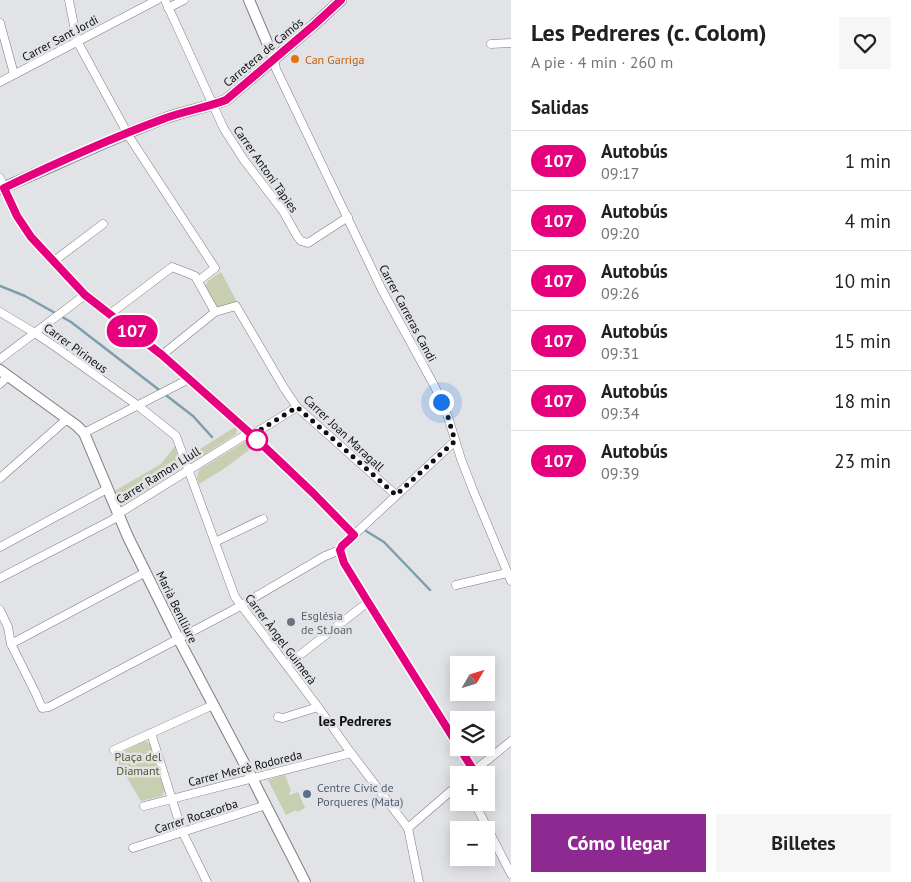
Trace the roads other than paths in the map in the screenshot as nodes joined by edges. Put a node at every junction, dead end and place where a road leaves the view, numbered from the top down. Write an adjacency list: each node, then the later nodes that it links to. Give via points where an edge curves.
1 (69, 0): 8 (street)
2 (157, 0): 8 (street, Carrer Sant Jordi)
3 (184, 0): 6 (street)
4 (249, 0): 11 (street)
5 (341, 0): 11 (street, Carretera de Camós)
6 (167, 4): 14 (street, Carrer Antoni Tàpies)
7 (0, 23): 12 (street)
8 (77, 41): 12 (street, Carrer Sant Jordi); 15 (street)
9 (511, 43): 10 (street)
10 (491, 44)
11 (274, 60): 14 (street, Carretera de Camós, via 226,100); 17 (street, Carrer Carreras Candi)
12 (14, 74): 13 (street, Carrer Sant Jordi)
13 (0, 82)
14 (212, 105): 15 (street, Carretera de Camós); 17 (street, Carrer Antoni Tàpies, via 244,160 283,211 301,241 308,243)
15 (127, 133): 16 (street, Carretera de Camós); 20 (street, via 215,268)
16 (1, 185): 19 (street, via 31,237)
17 (348, 217): 36 (street, Carrer Carreras Candi, via 382,290 435,387)
18 (102, 224): 19 (street)
19 (54, 261): 21 (street)
20 (198, 281): 23 (street); 24 (street, via 195,276 172,267)
21 (85, 295): 24 (street); 25 (street)
22 (0, 312): 25 (street, Carrer Pirineus)
23 (214, 312): 26 (street); 32 (street, Carrer Joan Maragall, via 236,306)
24 (110, 314): 26 (street)
25 (35, 333): 27 (street); 31 (street, Carrer Pirineus)
26 (162, 355): 29 (street)
27 (0, 359)
28 (4, 373): 30 (street); 33 (street, Marià Benlliure)
29 (188, 379): 31 (street); 35 (street)
30 (0, 384)
31 (136, 406): 34 (street); 37 (street, Carrer Àngel Guimerà, via 176,436)
32 (297, 407): 35 (street, Carrer Ramon Llull); 40 (street, Carrer Joan Maragall)
33 (67, 419): 34 (street, Marià Benlliure); 38 (street)
34 (84, 433): 39 (street, Marià Benlliure)
35 (252, 435): 37 (street, Carrer Ramon Llull, via 242,436); 43 (street)
36 (455, 441): 40 (street); 48 (street, Carrer Carreras Candi)
37 (189, 469): 41 (street, Carrer Ramon Llull); 44 (street, Carrer Àngel Guimerà)
38 (2, 476)
39 (107, 489): 41 (street, Marià Benlliure); 45 (street)
40 (396, 495): 43 (street)
41 (118, 514): 47 (street, Marià Benlliure); 49 (street, Carrer Ramon Llull)
42 (263, 519): 44 (street)
43 (354, 535): 46 (street)
44 (215, 542): 53 (street, Carrer Àngel Guimerà)
45 (0, 547)
46 (340, 550): 52 (street, via 344,563); 53 (street)
47 (146, 572): 55 (street, Marià Benlliure); 56 (street)
48 (507, 573): 50 (street, Carrer Carreras Candi); 51 (street)
49 (0, 578)
50 (511, 581)
51 (456, 585)
52 (368, 602): 57 (street); 62 (street)
53 (240, 606): 55 (street); 57 (street, Carrer Àngel Guimerà)
54 (0, 610): 56 (street)
55 (178, 638): 56 (street, via 42,708); 58 (street, Marià Benlliure)
56 (11, 644)
57 (287, 665): 59 (street, Carrer Àngel Guimerà)
58 (213, 705): 61 (street); 67 (street, Marià Benlliure)
59 (318, 707): 60 (street); 65 (street, Carrer Àngel Guimerà)
60 (278, 717)
61 (151, 732): 64 (street); 69 (street)
62 (450, 733)
63 (511, 741): 66 (street)
64 (114, 750)
65 (351, 753): 67 (street, Carrer Mercè Rodoreda); 73 (street, Carrer Àngel Guimerà)
66 (481, 766)
67 (252, 778): 69 (street, Carrer Mercè Rodoreda); 70 (street, Marià Benlliure)
68 (450, 792): 73 (street)
69 (172, 798): 71 (street, Carrer Mercè Rodoreda); 74 (street)
70 (266, 805): 74 (street, Carrer Rocacorba); 78 (street, Marià Benlliure)
71 (144, 806)
72 (479, 811): 76 (street)
73 (408, 828): 79 (street, Carrer Àngel Guimerà)
74 (182, 831): 75 (street, Carrer Rocacorba); 77 (street)
75 (133, 848)
76 (511, 874)
77 (207, 882)
78 (304, 882)
79 (419, 882)

